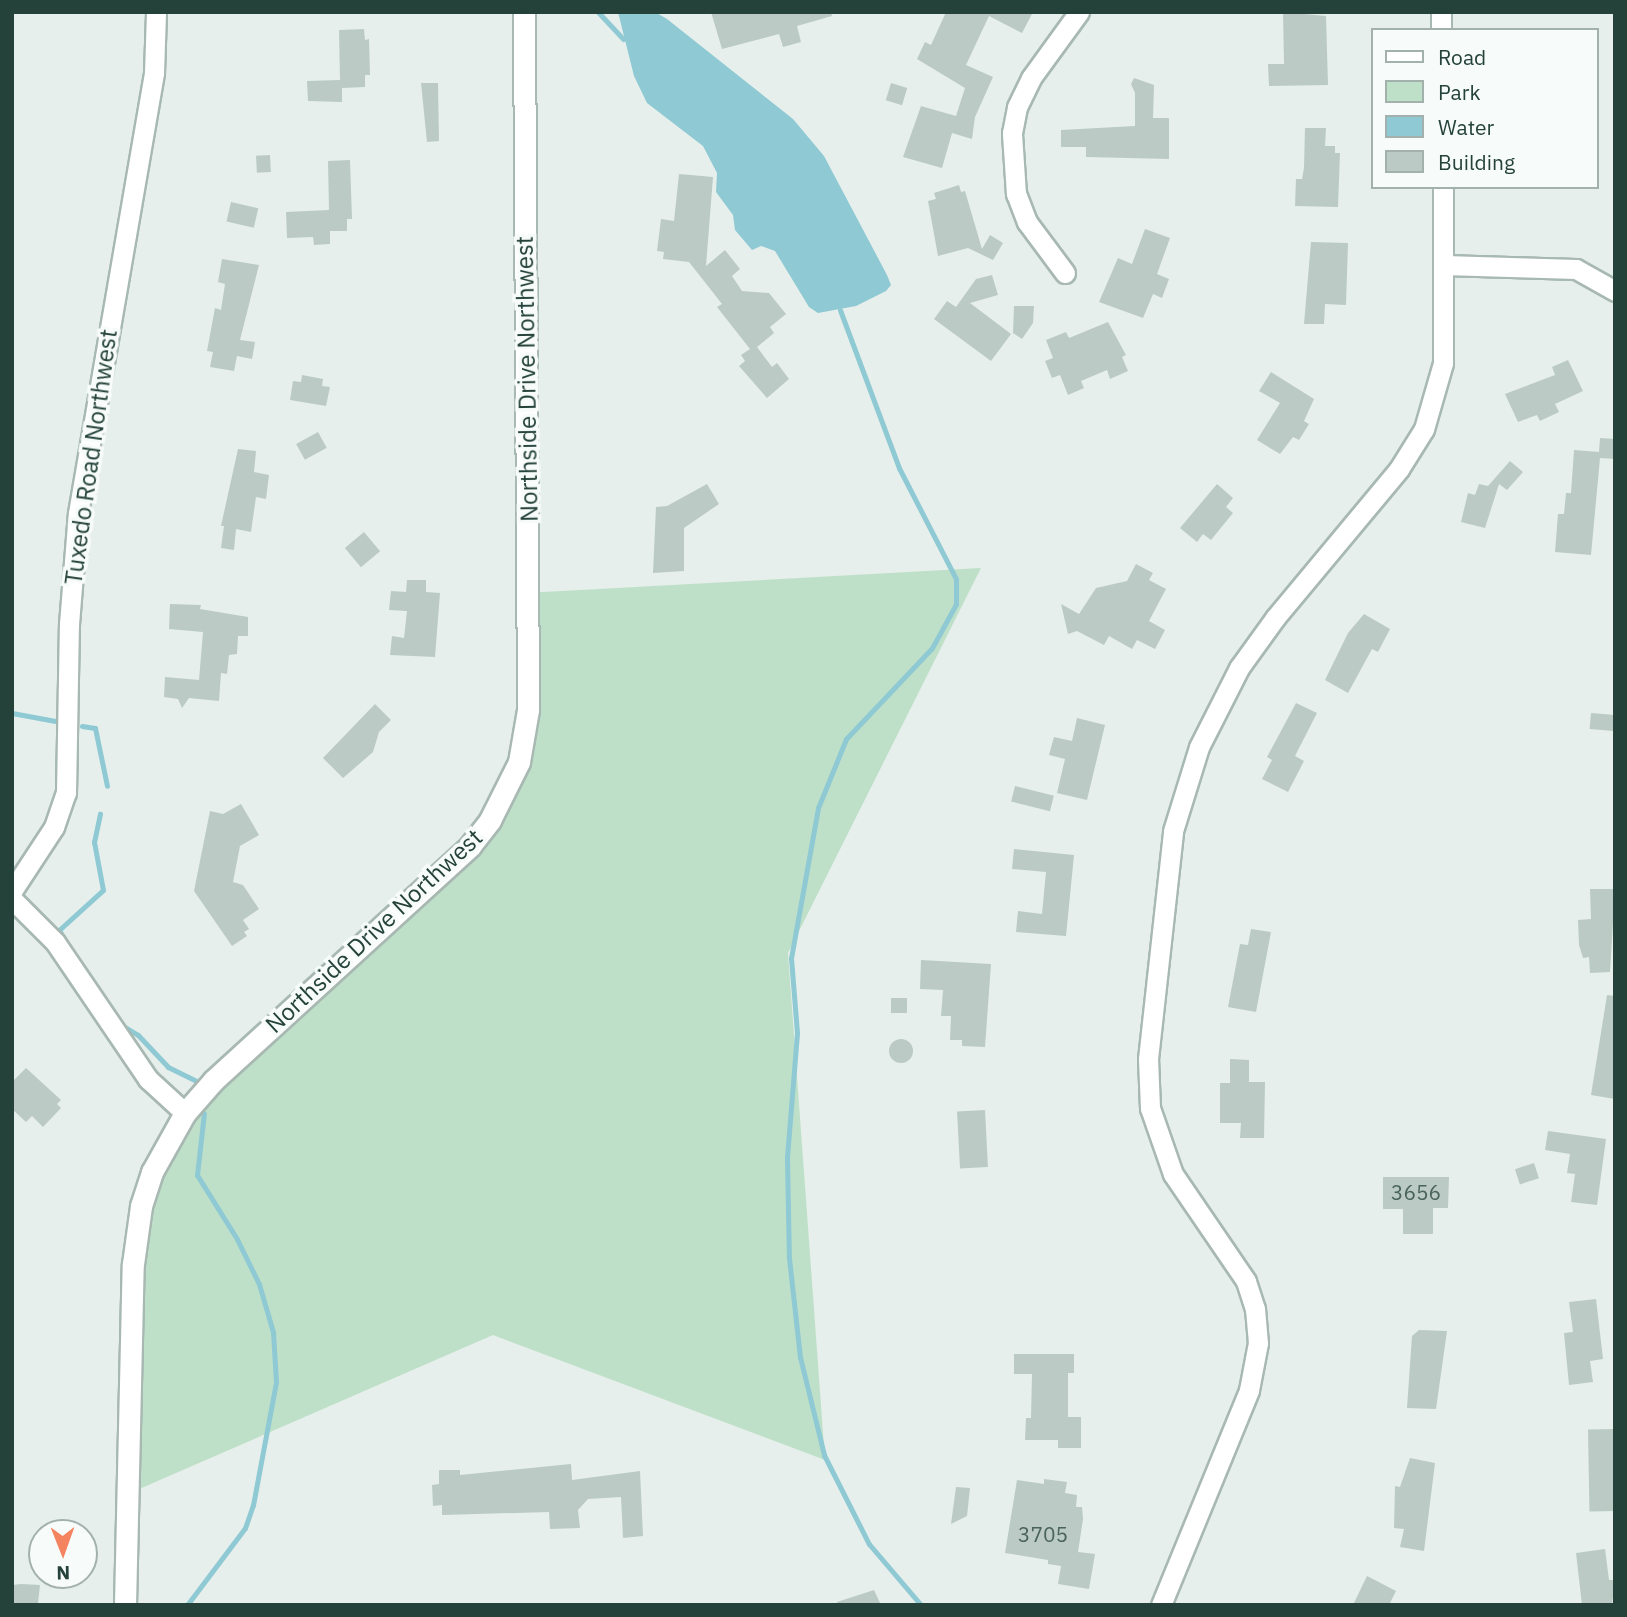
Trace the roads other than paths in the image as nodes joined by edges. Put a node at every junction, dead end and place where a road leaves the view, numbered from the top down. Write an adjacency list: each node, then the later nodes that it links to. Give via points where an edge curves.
1 (156, 12): 8 (street, Tuxedo Road Northwest, via 154,73 78,513 69,624 66,793 54,827)
2 (524, 12): 10 (street, Northside Drive Northwest, via 528,710 519,762 490,820 470,846 214,1080)
3 (1079, 12): 6 (street, via 1031,78 1017,107 1012,134 1016,194 1027,222)
4 (1443, 189): 5 (street)
5 (1444, 265): 7 (street, via 1576,269); 12 (street, via 1443,363 1424,429 1399,469 1239,668 1199,747 1173,831 1148,1059 1150,1108 1173,1174 1246,1281 1255,1309 1258,1343 1249,1390)
6 (1065, 273)
7 (1615, 291)
8 (12, 891)
9 (12, 899): 10 (street, via 55,942 148,1079)
10 (185, 1113): 11 (street, Northside Drive Northwest, via 152,1172 135,1237)
11 (125, 1605)
12 (1161, 1605)

